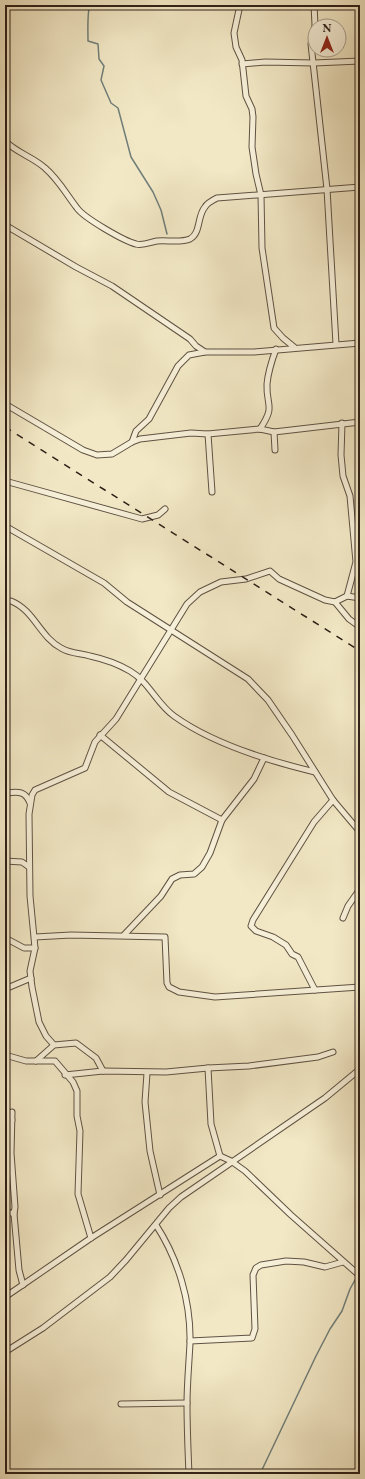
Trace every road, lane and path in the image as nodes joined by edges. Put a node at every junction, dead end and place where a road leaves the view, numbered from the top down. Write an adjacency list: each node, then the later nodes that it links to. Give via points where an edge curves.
1 (240, 5): 5 (street, via 234,33)
2 (314, 5): 4 (street, via 315,25 311,44)
3 (360, 61): 4 (street)
4 (314, 63): 5 (street); 8 (street)
5 (242, 64): 9 (street, via 246,96 252,109 252,146)
6 (5, 141): 9 (street, via 46,169 64,188 78,210 88,218 122,239 138,245 156,241 185,241 197,232 205,206 217,198)
7 (360, 187): 8 (street)
8 (327, 189): 9 (street); 12 (street)
9 (261, 195): 13 (street, via 262,248 274,328)
10 (5, 225): 15 (street, via 112,286)
11 (360, 343): 12 (street)
12 (336, 344): 13 (street)
13 (294, 347): 14 (street)
14 (276, 349): 15 (street, via 254,352); 19 (street, via 267,383 269,416)
15 (205, 352): 22 (street, via 189,355 178,366 149,419 136,431)
16 (5, 404): 22 (street, via 83,450 97,455 112,454)
17 (360, 422): 18 (street)
18 (342, 423): 20 (street); 28 (street, via 343,476 350,496 356,562)
19 (260, 429): 20 (street); 21 (street)
20 (274, 432): 23 (street)
21 (208, 434): 22 (street, via 191,433); 25 (street)
22 (132, 442)
23 (275, 450)
24 (5, 481): 26 (street, via 142,519 158,515)
25 (212, 492)
26 (166, 509)
27 (5, 526): 33 (street, via 104,583 127,602)
28 (347, 596): 29 (street); 31 (street)
29 (360, 598)
30 (11, 601): 34 (street, via 21,605 47,638 61,648 111,662)
31 (335, 602): 32 (street, via 349,619); 33 (street, via 279,580 270,571 246,579 221,582 200,592 187,604)
32 (360, 627)
33 (172, 631): 34 (street); 37 (street, via 256,685)
34 (141, 679): 35 (street, via 112,725); 36 (street, via 173,716 226,744)
35 (100, 735): 38 (street, via 85,768); 43 (street, via 168,792)
36 (264, 758): 37 (street); 43 (street, via 254,779)
37 (315, 772): 41 (street)
38 (35, 790): 40 (street); 42 (street)
39 (5, 792): 40 (street)
40 (22, 792): 42 (street, via 27,795)
41 (334, 800): 44 (street); 56 (street, via 314,822 253,920 252,926 256,931 276,938 286,945 301,962)
42 (30, 804): 46 (street)
43 (222, 820): 49 (street, via 210,853 198,871 172,879 161,896)
44 (360, 832)
45 (5, 861): 46 (street, via 22,862)
46 (28, 868): 50 (street)
47 (360, 889): 48 (street)
48 (343, 918)
49 (124, 935): 50 (street, via 71,934); 56 (street, via 165,937 167,983 178,992 215,997)
50 (34, 937): 52 (street)
51 (5, 940): 52 (street, via 24,948)
52 (35, 948): 53 (street)
53 (31, 978): 55 (street); 57 (street, via 39,1022)
54 (360, 987): 56 (street)
55 (5, 989)
56 (316, 990)
57 (54, 1045): 60 (street); 63 (street, via 76,1043 96,1058)
58 (333, 1052): 61 (street, via 277,1064)
59 (5, 1055): 60 (street)
60 (36, 1061): 65 (street, via 55,1061)
61 (208, 1068): 64 (street); 69 (street, via 211,1124)
62 (360, 1069): 70 (street, via 325,1098 246,1154)
63 (103, 1071): 64 (street); 65 (street)
64 (147, 1073): 71 (street, via 145,1102 150,1151)
65 (65, 1075): 75 (street, via 73,1082 77,1091 80,1131 78,1194)
66 (12, 1112): 68 (street)
67 (5, 1120): 68 (street)
68 (12, 1120): 73 (street)
69 (220, 1156): 70 (street); 71 (street)
70 (231, 1161): 74 (street, via 168,1208); 76 (street)
71 (160, 1195): 75 (street)
72 (5, 1212): 73 (street)
73 (14, 1214): 78 (street, via 19,1270)
74 (156, 1225): 80 (street, via 165,1239 183,1283); 81 (street, via 110,1277 43,1328)
75 (91, 1238): 78 (street)
76 (343, 1262): 77 (street); 80 (street, via 325,1267 286,1261 261,1265 256,1268 253,1275 255,1329 252,1338)
77 (358, 1275)
78 (23, 1285): 79 (street)
79 (5, 1297)
80 (190, 1341): 82 (street)
81 (5, 1352)
82 (187, 1403): 83 (street); 84 (street)
83 (121, 1404)
84 (189, 1474)

